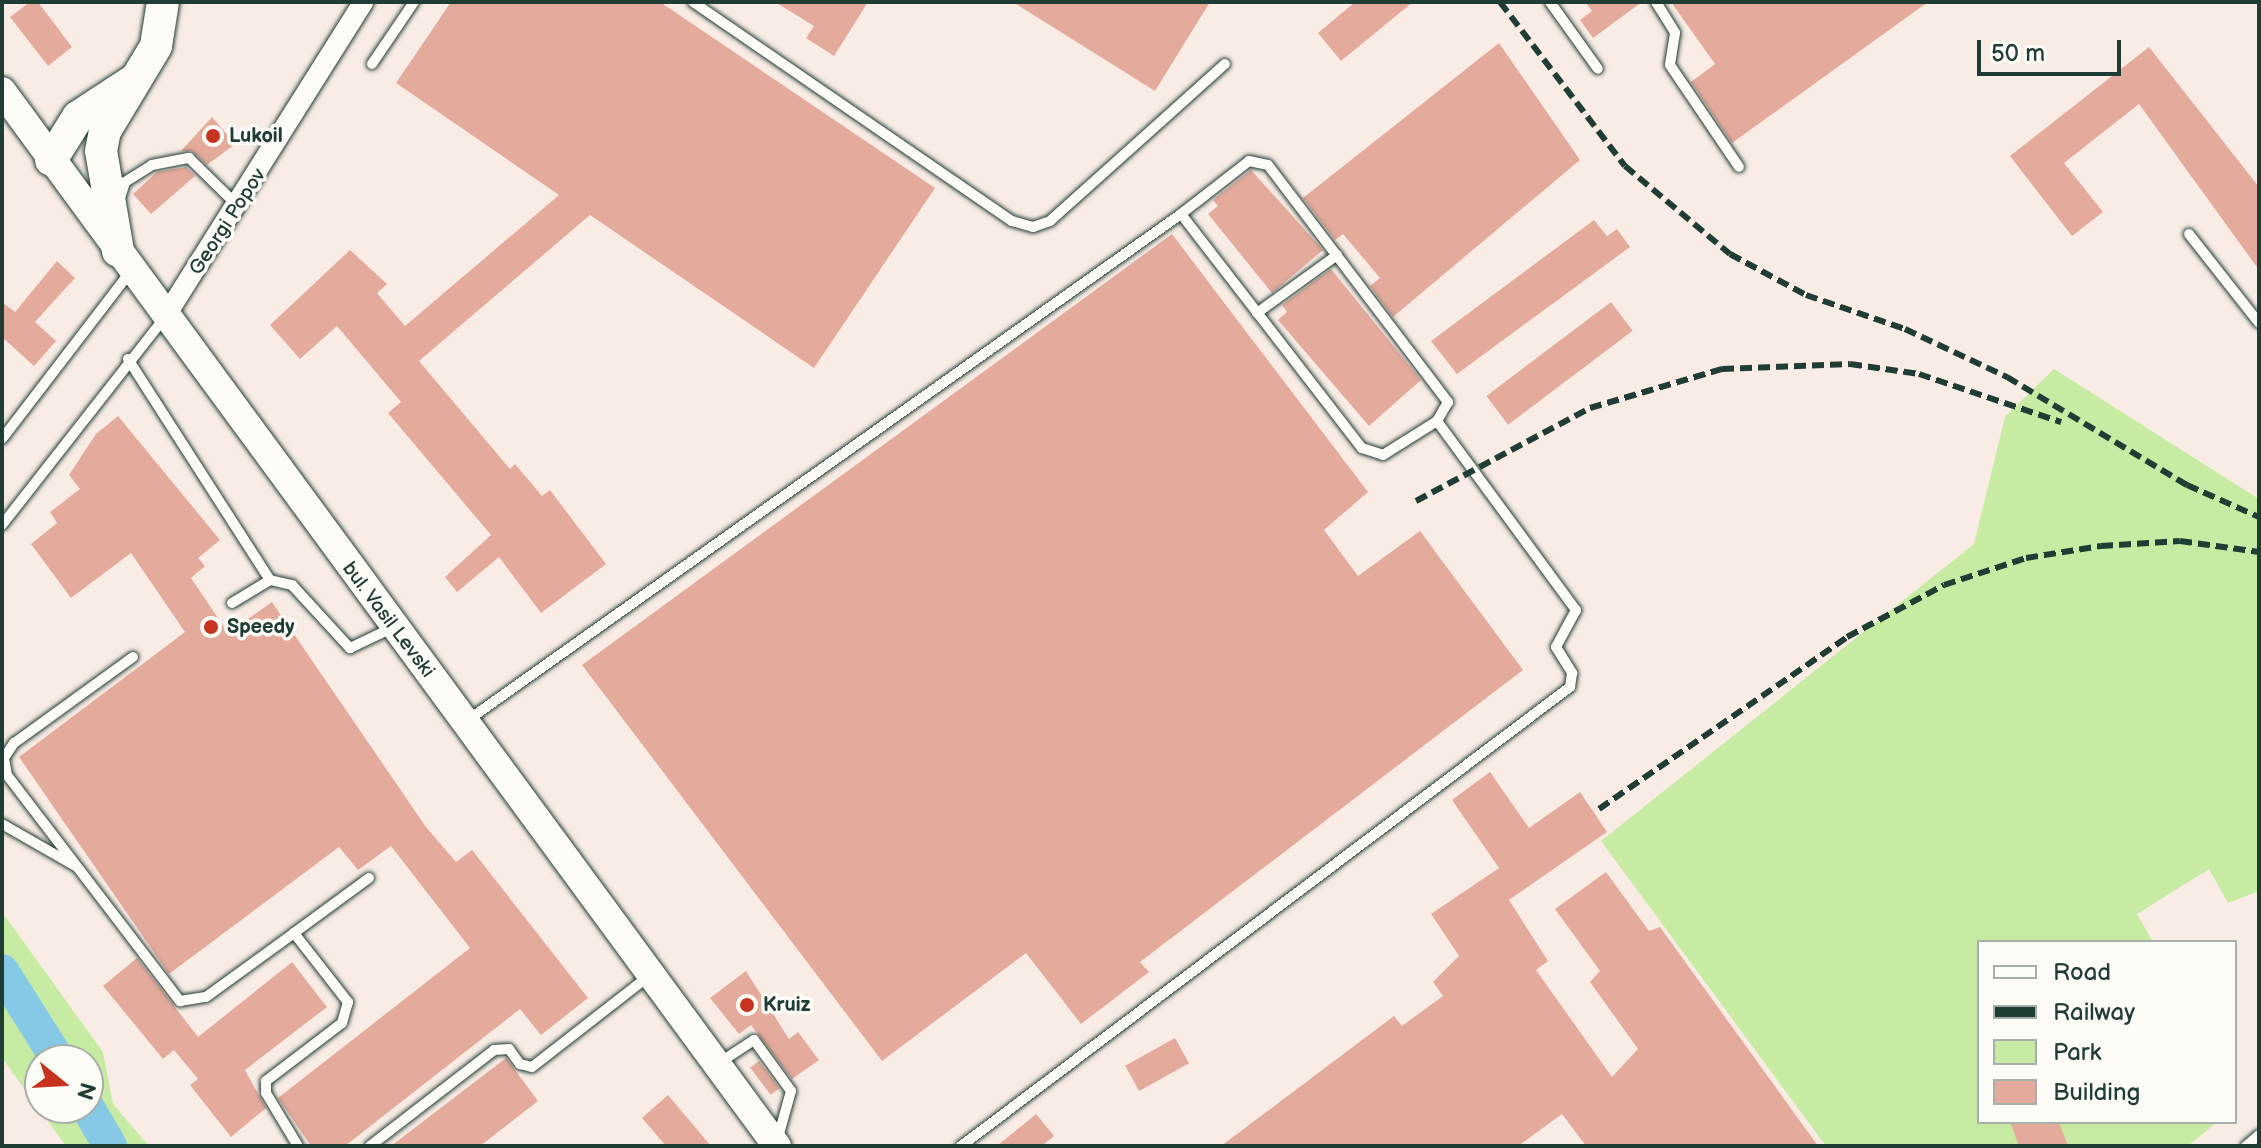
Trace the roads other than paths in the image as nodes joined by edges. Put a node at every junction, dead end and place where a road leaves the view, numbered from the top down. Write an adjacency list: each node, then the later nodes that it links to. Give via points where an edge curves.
1 (163, 2): 10 (main road)
2 (363, 2): 15 (street, Georgi Popov)
3 (414, 2): 7 (lane)
4 (693, 2): 8 (lane, via 1012,221 1033,227 1050,221)
5 (1550, 2): 9 (lane)
6 (1656, 2): 14 (lane, via 1675,33 1670,65)
7 (372, 64)
8 (1225, 64)
9 (1598, 69)
10 (145, 72): 12 (main road); 13 (main road, via 78,117)
11 (2, 91): 13 (street, bul. Vasil Levski)
12 (105, 131): 13 (main road); 19 (main road, via 99,172)
13 (51, 160): 19 (street, bul. Vasil Levski)
14 (1739, 167)
15 (239, 207): 19 (lane, via 189,158 152,165 125,182); 21 (street, Georgi Popov)
16 (1181, 214): 18 (lane, via 1259,160); 20 (lane); 31 (lane)
17 (2189, 234): 22 (lane)
18 (1337, 255): 20 (lane); 24 (lane, via 1448,402)
19 (124, 260): 21 (street, bul. Vasil Levski); 25 (lane)
20 (1257, 313): 24 (lane, via 1362,448 1383,455)
21 (165, 317): 23 (lane); 29 (street, bul. Vasil Levski)
22 (2259, 323)
23 (128, 359): 26 (lane); 27 (lane)
24 (1437, 421): 42 (lane, via 1576,610 1556,647 1572,673 1564,697)
25 (2, 439)
26 (2, 525)
27 (270, 580): 28 (lane); 29 (lane, via 292,585 350,648)
28 (232, 603)
29 (392, 628): 31 (street, bul. Vasil Levski)
30 (133, 657): 33 (lane, via 4,758 7,775)
31 (464, 722): 36 (street, bul. Vasil Levski)
32 (2, 824): 33 (lane)
33 (84, 870): 35 (lane, via 180,1001 206,997)
34 (369, 878): 35 (lane)
35 (294, 933): 40 (lane, via 348,1002 342,1023 266,1081 266,1093)
36 (651, 975): 37 (street, bul. Vasil Levski); 41 (lane, via 532,1067 520,1064 509,1049 494,1050)
37 (717, 1064): 39 (street, bul. Vasil Levski); 39 (lane, via 754,1040 791,1091)
38 (2259, 1135): 43 (lane)
39 (777, 1145)
40 (298, 1146)
41 (370, 1146)
42 (961, 1146)
43 (2246, 1146)

